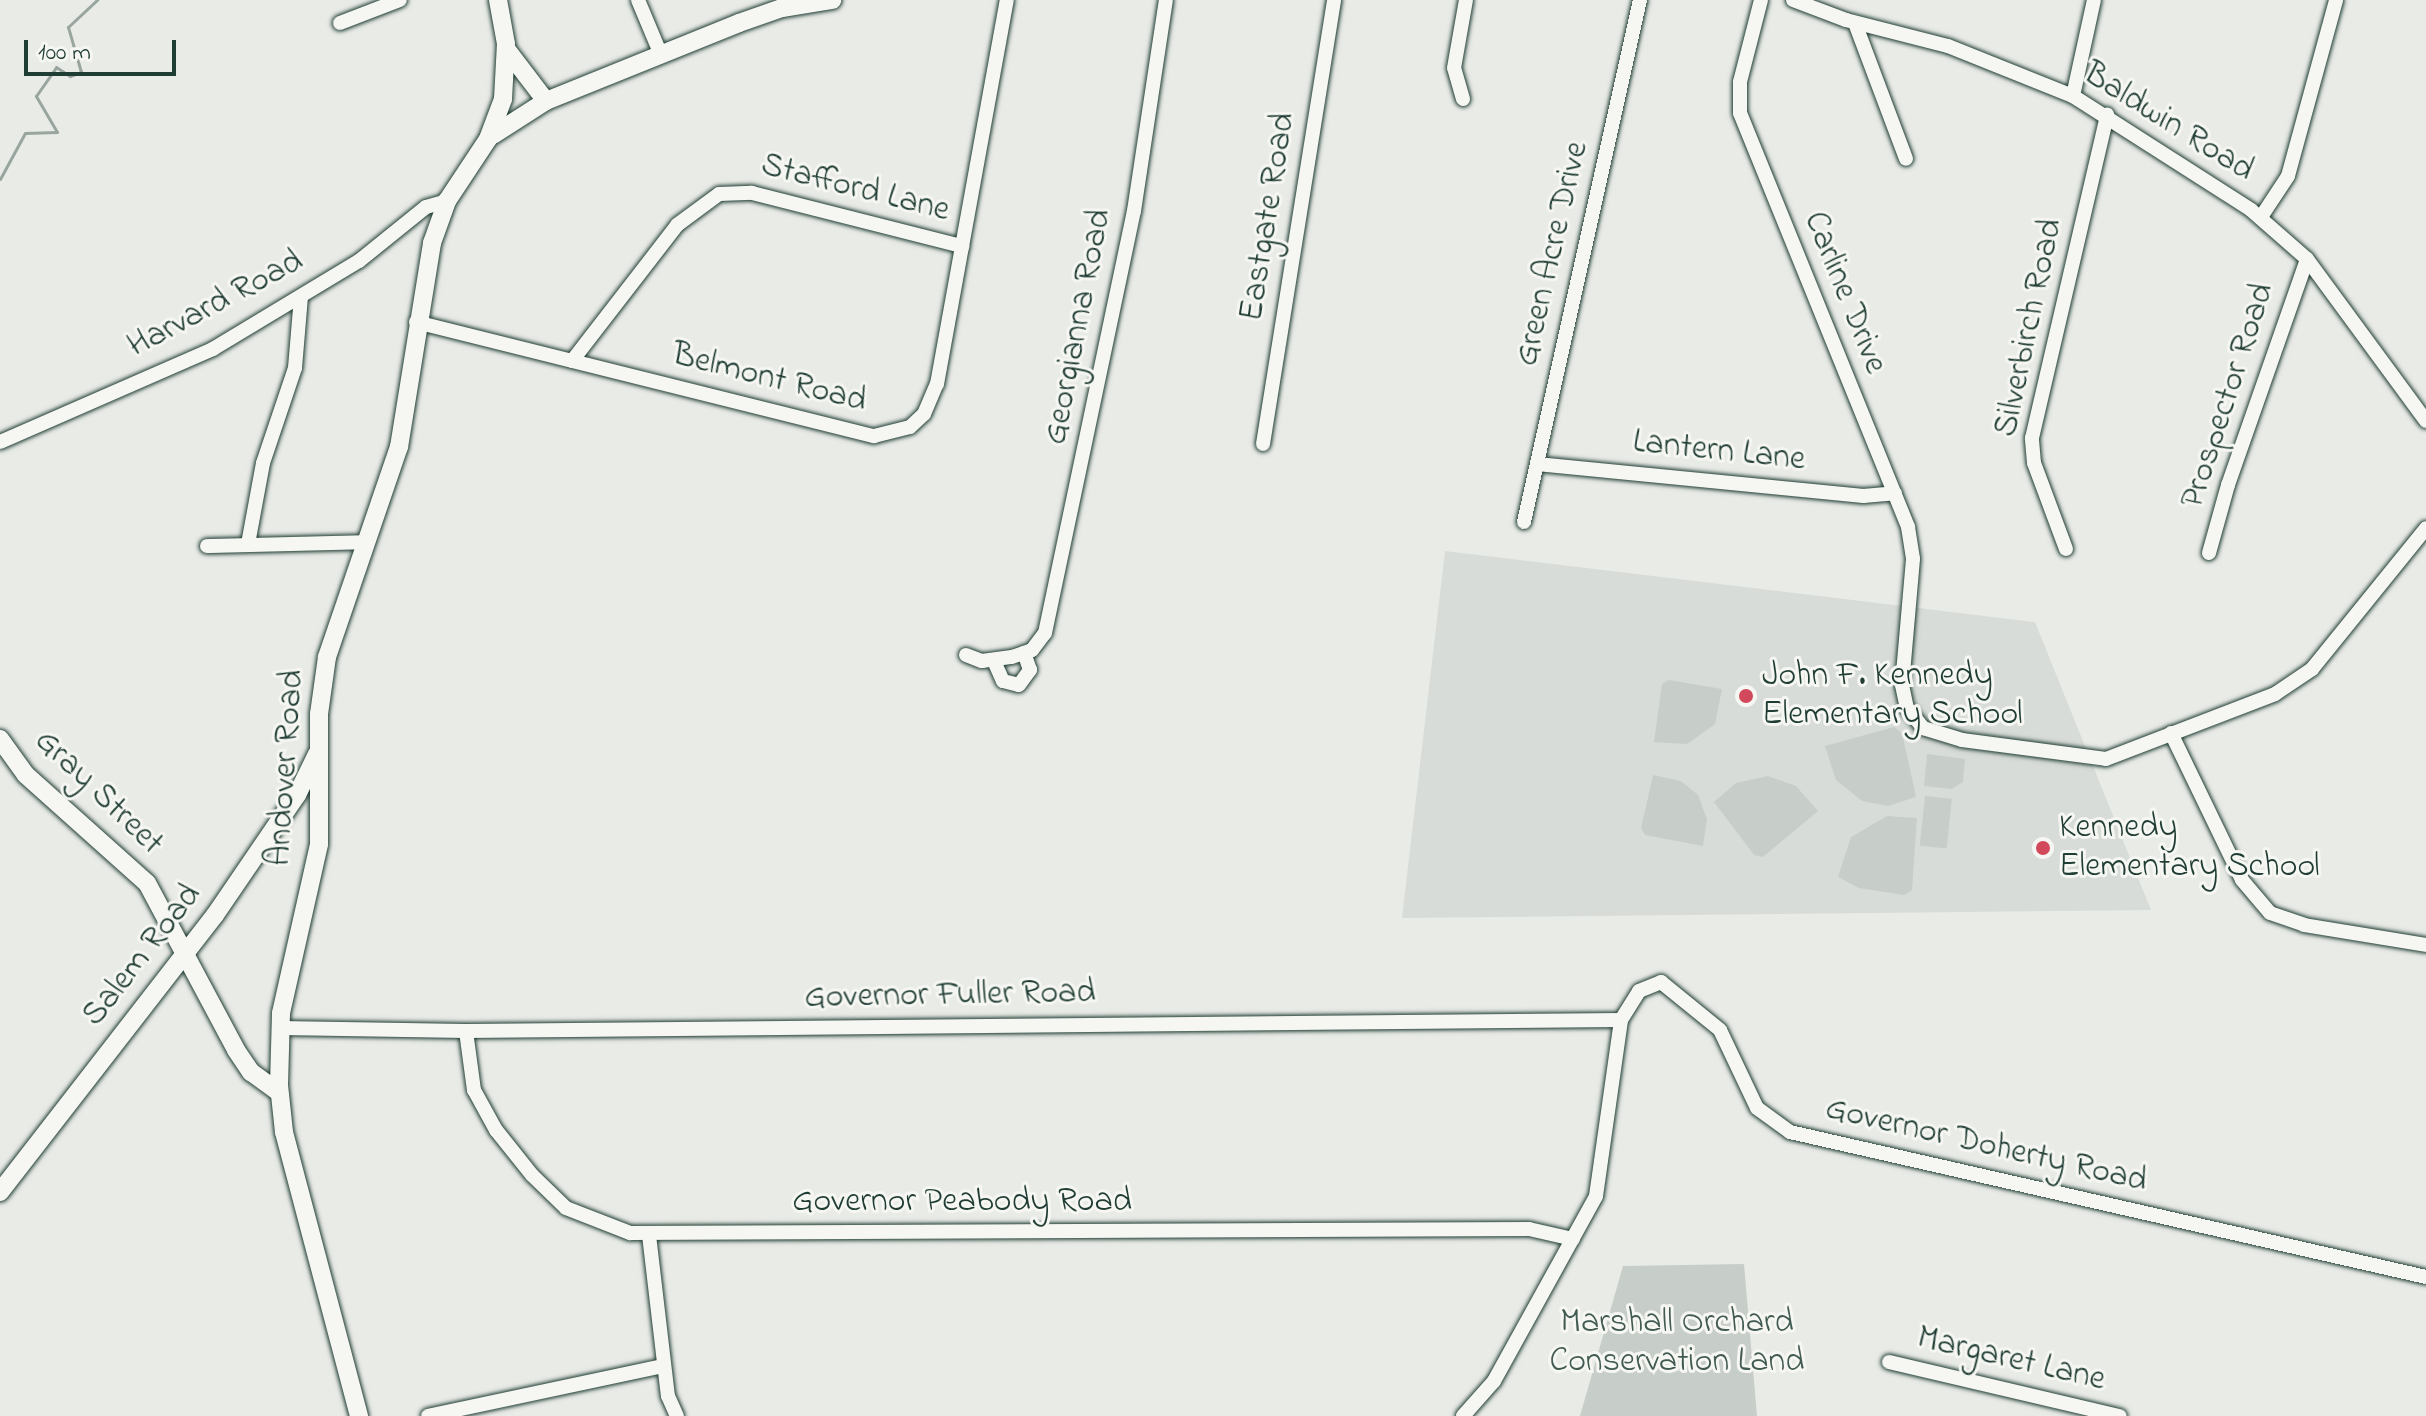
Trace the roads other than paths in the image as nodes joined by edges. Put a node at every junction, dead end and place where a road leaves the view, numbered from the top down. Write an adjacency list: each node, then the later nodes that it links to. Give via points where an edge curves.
1 (400, 0): 14 (street)
2 (498, 0): 16 (main road, Andover Road)
3 (638, 0): 17 (street)
4 (832, 0): 17 (main road, via 768,12)
5 (1007, 0): 26 (street, Belmont Road)
6 (1166, 0): 43 (street, Georgianna Road, via 1134,211 1074,507 1045,633)
7 (1334, 0): 33 (street, Eastgate Road)
8 (1466, 0): 19 (street, via 1454,68)
9 (1640, 0): 34 (street, Green Acre Drive)
10 (1761, 0): 35 (street, Carline Drive, via 1740,82 1741,120)
11 (1793, 0): 15 (street, Baldwin Road)
12 (2094, 0): 18 (street)
13 (2336, 0): 25 (street, via 2288,176)
14 (340, 23)
15 (1855, 23): 18 (street, Baldwin Road, via 1948,46); 23 (street)
16 (507, 50): 20 (main road); 22 (main road, Andover Road, via 503,99)
17 (661, 55): 20 (main road)
18 (2073, 96): 21 (street, Baldwin Road)
19 (1463, 99)
20 (546, 101): 22 (main road)
21 (2107, 115): 25 (street, Baldwin Road); 41 (street, Silverbirch Road, via 2032,438 2034,463)
22 (488, 139): 24 (main road, Andover Road)
23 (1906, 159)
24 (447, 201): 28 (street, Harvard Road, via 426,207 371,253); 29 (main road, Andover Road, via 424,272)
25 (2261, 217): 27 (street, Baldwin Road)
26 (962, 246): 30 (street, Stafford Lane, via 752,193 719,194 677,225); 30 (street, Belmont Road, via 933,396 917,421 892,435 874,436)
27 (2307, 259): 31 (street, Baldwin Road); 42 (street, Prospector Road, via 2232,470)
28 (301, 297): 32 (street, Harvard Road, via 203,354); 39 (street, via 295,368 263,463)
29 (416, 322): 30 (street, Belmont Road); 38 (main road, Andover Road, via 399,447)
30 (572, 361)
31 (2426, 421)
32 (0, 442)
33 (1263, 444)
34 (1537, 464): 35 (street, Lantern Lane, via 1863,496); 36 (street, Green Acre Drive)
35 (1895, 493): 46 (street, Carline Drive, via 1913,549 1903,693 1912,717 1932,733 2103,759)
36 (1524, 522)
37 (2426, 528): 46 (street, Carline Drive, via 2305,676 2275,694)
38 (366, 542): 39 (street); 48 (main road, Andover Road, via 330,641)
39 (248, 544): 40 (street)
40 (207, 546)
41 (2066, 549)
42 (2209, 553)
43 (1024, 653): 45 (street, Georgianna Road); 45 (street, Georgianna Road, via 1030,670 1019,685 1003,681)
44 (966, 655): 45 (street, Georgianna Road)
45 (994, 661)
46 (2171, 733): 51 (street, via 2242,880 2270,913 2304,925)
47 (0, 739): 52 (main road, Gray Street, via 26,775 147,883)
48 (319, 748): 49 (main road, Andover Road); 50 (main road, Salem Road)
49 (321, 793): 50 (main road); 54 (main road, Andover Road, via 316,861 286,981)
50 (297, 795): 52 (main road, Salem Road)
51 (2426, 945)
52 (186, 955): 56 (main road, Gray Street, via 236,1050 251,1072); 57 (main road, Salem Road)
53 (1621, 1020): 55 (street, Governor Fuller Road); 59 (street, via 1600,1182); 60 (street, Governor Doherty Road, via 1639,991 1652,983 1668,984 1720,1030 1757,1108 1790,1132)
54 (280, 1028): 55 (street, Governor Fuller Road); 56 (main road, Andover Road)
55 (466, 1031): 58 (street, Governor Peabody Road, via 467,1068 480,1104 549,1193 582,1217)
56 (279, 1092): 63 (main road, Andover Road, via 296,1183)
57 (0, 1192)
58 (649, 1235): 59 (street, Governor Peabody Road, via 1529,1229); 62 (street)
59 (1573, 1239): 66 (street, via 1494,1381)
60 (2426, 1277)
61 (1889, 1362): 67 (street, Margaret Lane)
62 (664, 1366): 64 (street); 65 (street)
63 (359, 1416)
64 (428, 1416)
65 (677, 1416)
66 (1463, 1416)
67 (2120, 1416)

